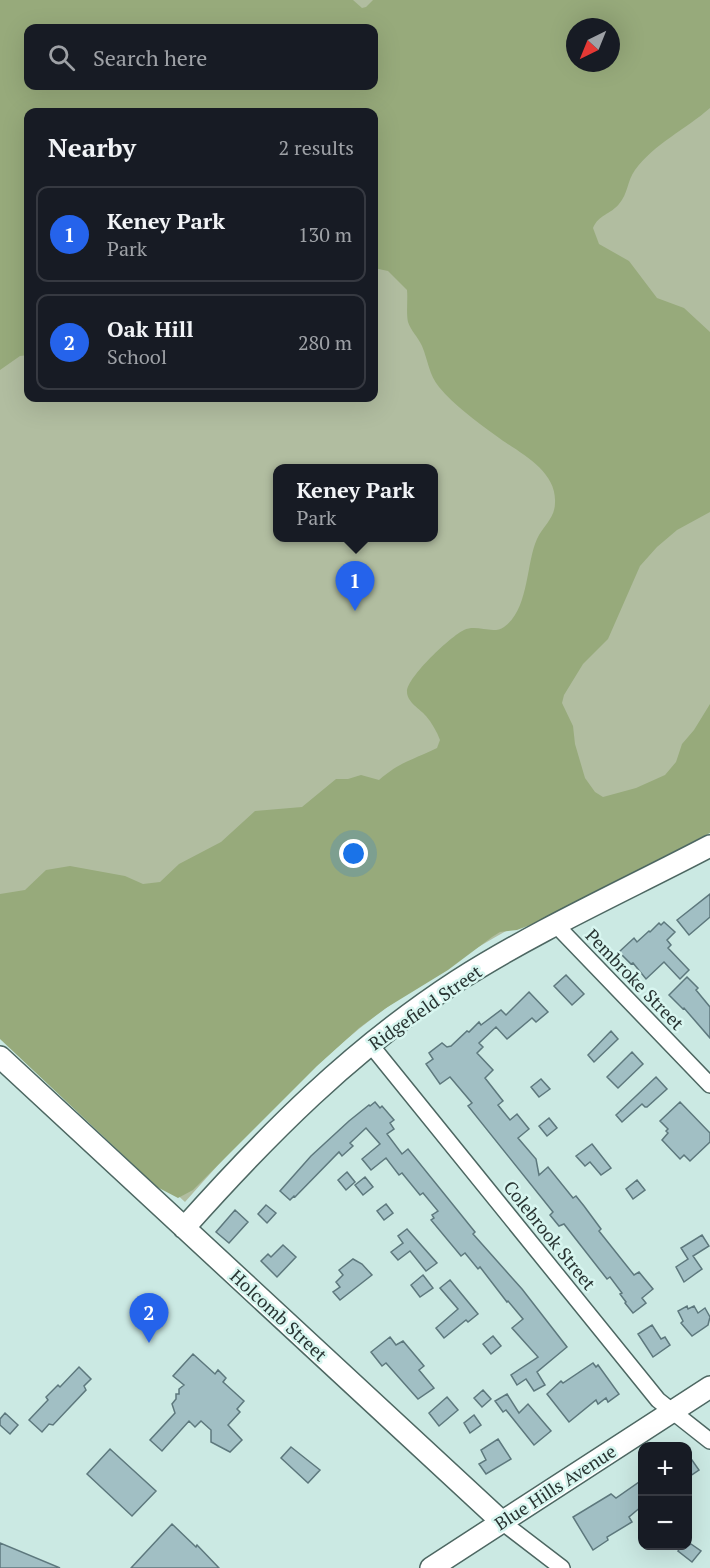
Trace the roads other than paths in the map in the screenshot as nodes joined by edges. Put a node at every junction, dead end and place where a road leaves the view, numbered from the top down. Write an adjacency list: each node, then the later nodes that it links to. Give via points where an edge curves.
1 (710, 846): 2 (street, Ridgefield Street)
2 (556, 926): 3 (street, Ridgefield Street, via 457,981); 5 (street, Pembroke Street)
3 (370, 1044): 6 (street, Ridgefield Street, via 276,1129); 8 (street, Colebrook Street, via 658,1400)
4 (0, 1057): 6 (street, Holcomb Street)
5 (710, 1086)
6 (184, 1228): 10 (street, Holcomb Street)
7 (710, 1387): 8 (street, Blue Hills Avenue)
8 (672, 1412): 9 (street, Colebrook Street); 10 (street, Blue Hills Avenue)
9 (710, 1441)
10 (502, 1522): 11 (street, Blue Hills Avenue); 12 (street, Holcomb Street)
11 (431, 1568)
12 (562, 1568)

